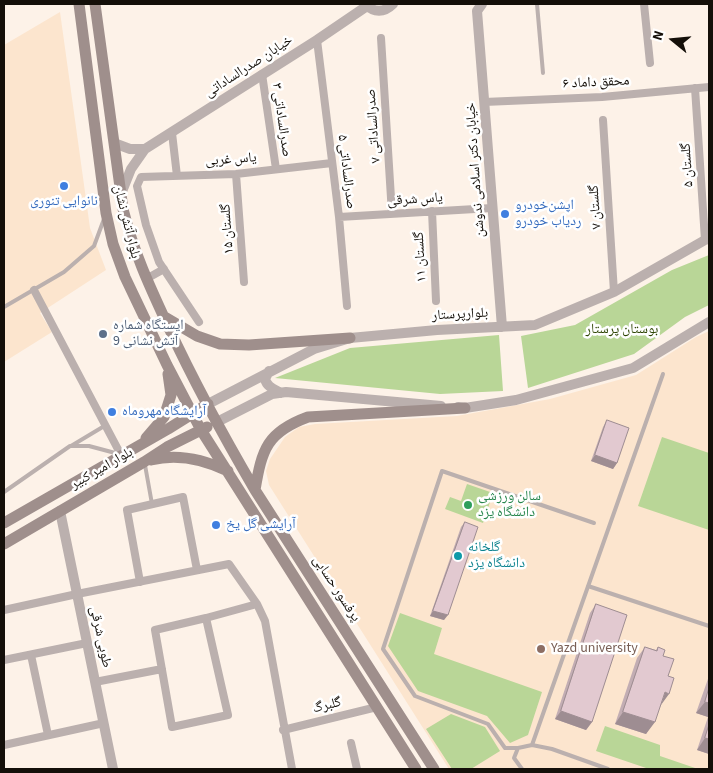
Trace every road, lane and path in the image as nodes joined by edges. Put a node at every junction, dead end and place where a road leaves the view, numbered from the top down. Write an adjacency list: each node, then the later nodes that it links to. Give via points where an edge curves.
1 (79, 4): 27 (main road, بلوار آتش نشان)
2 (95, 4): 18 (main road, بلوار آتش نشان)
3 (393, 4): 6 (street, via 379,11)
4 (537, 4): 11 (lane)
5 (644, 4): 10 (street)
6 (366, 5): 9 (street, خیابان صدرالساداتی)
7 (479, 7): 15 (street, خيابان دکتر اسلامی ندوشن)
8 (380, 38): 28 (street, صدرالساداتی ۷)
9 (317, 40): 12 (street, خیابان صدرالساداتی); 20 (street, صدرالساداتی ۵)
10 (650, 63)
11 (543, 73)
12 (262, 74): 17 (street, خیابان صدرالساداتی); 21 (street, صدرالساداتی ۳)
13 (709, 87): 14 (street, محقق داماد ۶)
14 (695, 88): 15 (street, محقق داماد ۶, via 602,97); 30 (street, گلستان ۵)
15 (484, 102): 25 (street, خيابان دکتر اسلامی ندوشن)
16 (603, 120): 35 (street, گلستان ۷)
17 (172, 133): 19 (street, خیابان صدرالساداتی); 23 (street)
18 (114, 143): 19 (street, via 130,149); 24 (main road, بلوار آتش نشان)
19 (145, 149): 24 (street, via 130,169)
20 (332, 163): 21 (street, یاس غربی); 29 (street, صدرالساداتی ۵)
21 (276, 169): 22 (street, یاس غربی)
22 (236, 174): 23 (street, یاس غربی); 33 (street, گلستان ۱۵)
23 (177, 176): 31 (street, یاس غربی, via 141,177 137,186 146,225)
24 (121, 194): 32 (main road, بلوار آتش نشان, via 130,239)
25 (492, 208): 26 (street, یاس شرقی); 42 (street, خيابان دکتر اسلامی ندوشن)
26 (432, 211): 28 (street, یاس شرقی); 36 (street, گلستان ۱۱)
27 (106, 212): 34 (lane, via 94,246 64,272); 44 (main road, بلوار آتش نشان, via 125,277)
28 (392, 214): 29 (street, یاس شرقی)
29 (339, 217): 37 (street, صدرالساداتی ۵)
30 (707, 240): 35 (street, بلوارپرستار)
31 (164, 269): 32 (street); 40 (street)
32 (146, 279): 39 (main road, بلوار آتش نشان)
33 (244, 282)
34 (34, 290): 38 (lane); 52 (street)
35 (614, 292): 42 (street, بلوارپرستار, via 535,325)
36 (436, 301)
37 (347, 306)
38 (4, 307)
39 (163, 316): 43 (main road, via 197,336 220,344); 48 (main road, بلوار آتش نشان)
40 (199, 322)
41 (709, 322): 49 (street, via 633,368 516,400)
42 (502, 327): 43 (street, بلوارپرستار)
43 (350, 338): 45 (street, بلوارپرستار, via 314,349)
44 (167, 365): 50 (main road, بلوار آتش نشان); 54 (main road, via 171,395 164,417)
45 (269, 371): 47 (street, via 265,379 268,386); 48 (street, بلوارپرستار)
46 (663, 374): 68 (lane)
47 (282, 393): 49 (street); 51 (street, via 258,400)
48 (208, 404): 50 (main road, بلوار امیر کبیر); 51 (main road, بلوار آتش نشان)
49 (464, 408): 59 (main road, via 308,417 289,424 274,436 264,454)
50 (193, 414): 53 (main road, بلوار آتش نشان); 54 (main road, بلوار امیر کبیر)
51 (217, 422): 53 (main road, بلوار امیر کبیر); 59 (main road, پرفسور حسابی)
52 (106, 425): 55 (lane); 56 (street)
53 (201, 430): 57 (main road, بلوار امیر کبیر); 58 (main road, پرفسور حسابی)
54 (140, 444): 56 (main road, بلوار امیر کبیر)
55 (70, 446): 56 (lane, via 89,446); 60 (lane)
56 (121, 455): 63 (main road, بلوار امیر کبیر)
57 (144, 462): 58 (main road, via 179,456); 61 (lane); 62 (main road, بلوار امیر کبیر)
58 (228, 470): 79 (main road, پرفسور حسابی)
59 (255, 490): 91 (main road, پرفسور حسابی)
60 (4, 492)
61 (152, 504): 66 (street, via 183,497); 67 (street, via 127,510)
62 (60, 510): 65 (main road, بلوار امیر کبیر); 69 (street, طوبی شرقی)
63 (4, 523)
64 (594, 523): 86 (lane, via 442,471 383,649 415,696 488,724 505,748)
65 (4, 544)
66 (196, 570): 67 (street); 70 (street, via 229,564)
67 (140, 582): 69 (street)
68 (588, 586): 73 (lane); 85 (lane)
69 (77, 594): 71 (street); 74 (street, طوبی شرقی)
70 (257, 604): 72 (street); 81 (street, via 265,621)
71 (4, 610)
72 (206, 618): 77 (street, via 155,630); 77 (street, via 228,715 172,727)
73 (709, 626)
74 (87, 643): 75 (street); 78 (street, طوبی شرقی)
75 (31, 655): 76 (street); 82 (street)
76 (4, 660)
77 (162, 669): 78 (street)
78 (95, 682): 80 (street, طوبی شرقی)
79 (377, 707): 81 (street, گلبرگ); 90 (main road, پرفسور حسابی)
80 (104, 723): 82 (street); 87 (street, طوبی شرقی)
81 (284, 730): 88 (street)
82 (48, 735): 84 (street)
83 (351, 743): 89 (street)
84 (4, 745)
85 (532, 745): 86 (lane); 93 (lane)
86 (518, 748): 92 (lane, via 514,758)
87 (113, 769)
88 (292, 769)
89 (357, 769)
90 (416, 769)
91 (434, 769)
92 (522, 769)
93 (608, 769)

